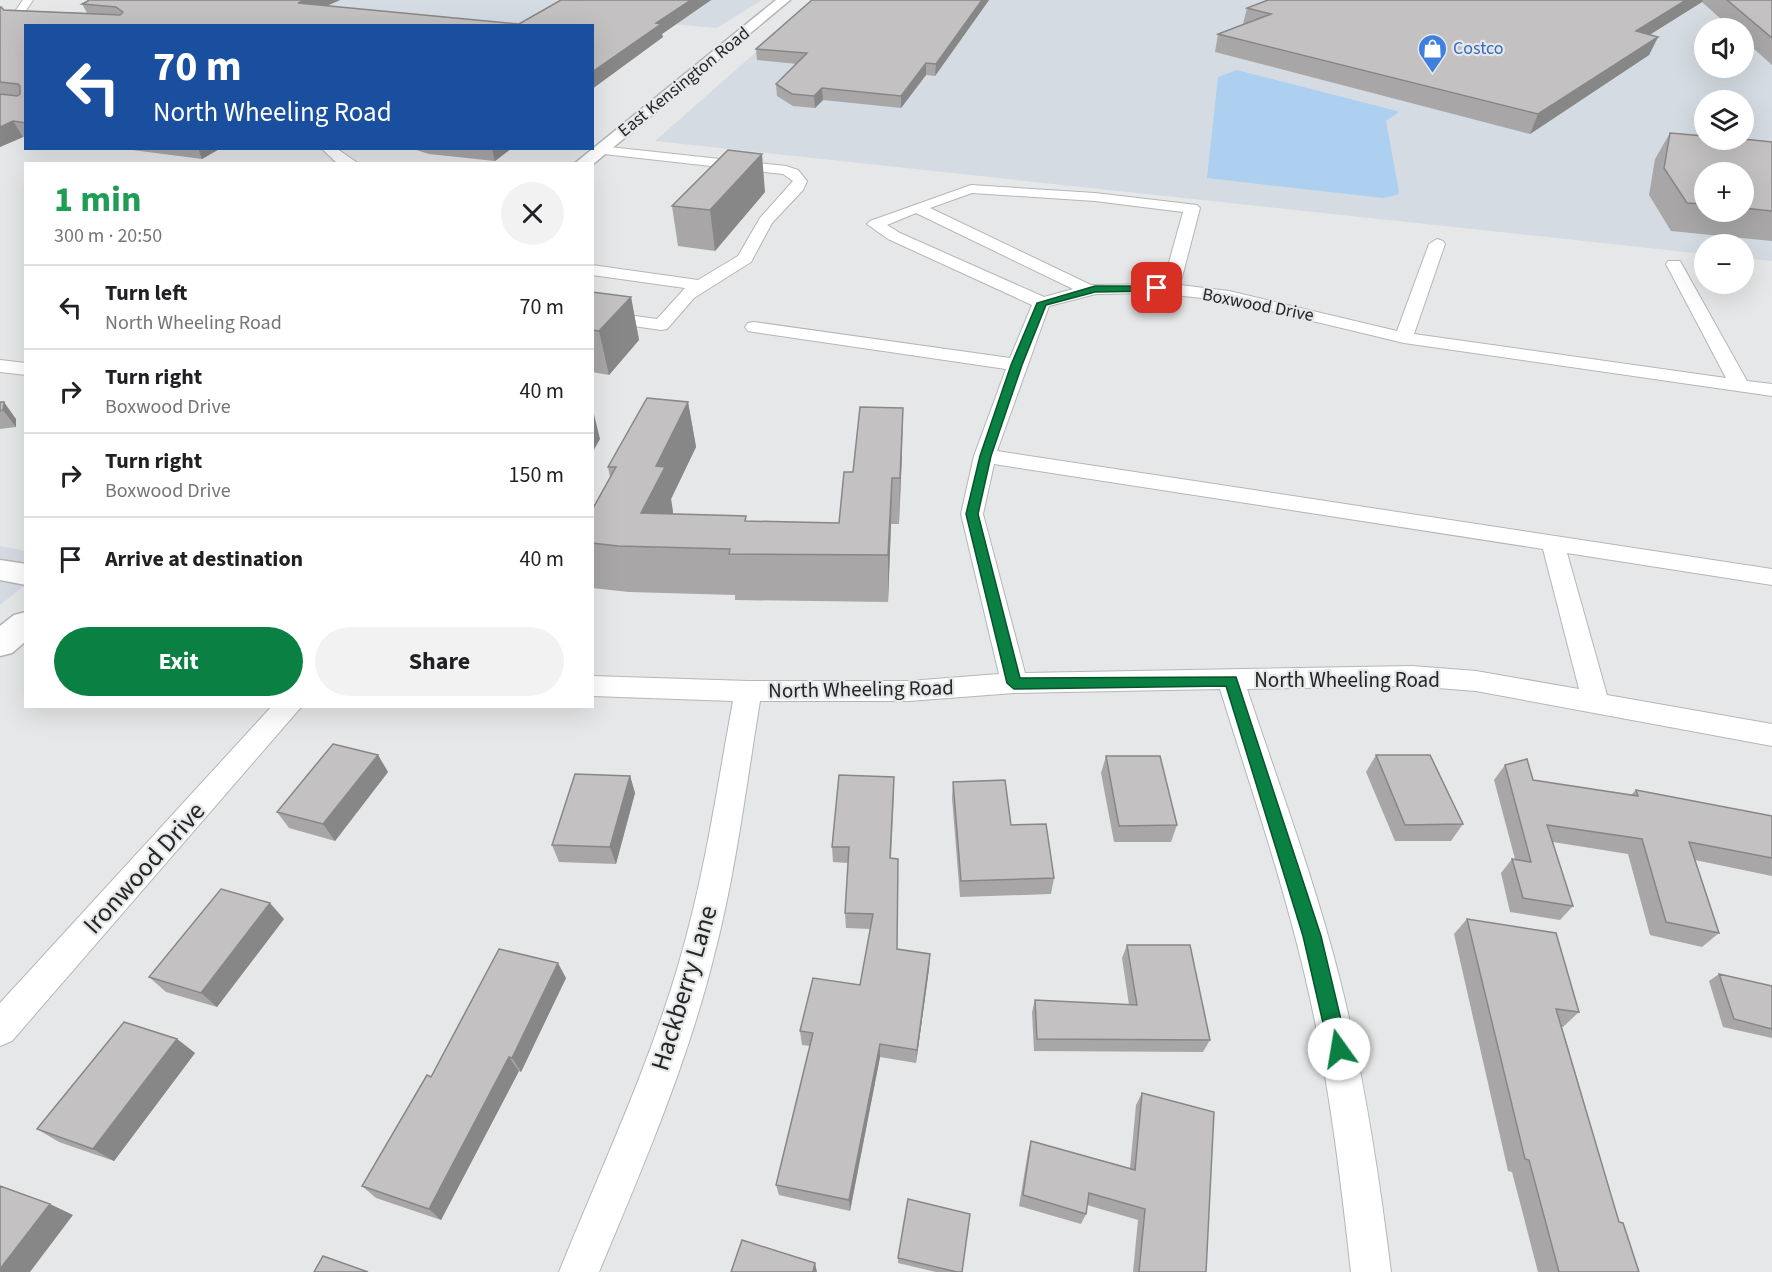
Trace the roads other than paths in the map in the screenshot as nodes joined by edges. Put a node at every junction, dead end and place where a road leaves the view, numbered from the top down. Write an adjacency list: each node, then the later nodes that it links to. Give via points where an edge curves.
1 (28, 0): 3 (street)
2 (784, 0): 7 (main road, East Kensington Road)
3 (15, 19): 4 (street); 5 (street)
4 (32, 20)
5 (0, 24)
6 (330, 150): 8 (street)
7 (600, 150): 9 (main road, East Kensington Road); 14 (street, via 786,170 797,177 798,187 765,221 745,259)
8 (347, 162)
9 (586, 162)
10 (917, 208): 15 (street, via 971,189 1095,196 1192,208); 16 (street); 17 (street, via 875,224)
11 (1437, 244): 20 (street)
12 (1674, 264): 24 (street)
13 (594, 270): 14 (street)
14 (700, 285): 18 (street, via 661,325)
15 (1170, 290): 16 (street, Boxwood Drive); 20 (street, Boxwood Drive, via 1229,296)
16 (1090, 291): 17 (street, Boxwood Drive)
17 (1042, 303): 21 (street)
18 (594, 315)
19 (754, 327): 21 (street)
20 (1404, 338): 24 (street, Boxwood Drive)
21 (1017, 365): 26 (street)
22 (0, 366): 23 (street)
23 (24, 369)
24 (1740, 386): 25 (street, Boxwood Drive)
25 (1772, 390)
26 (985, 456): 27 (street); 34 (street, via 972,514)
27 (1553, 543): 30 (street); 37 (street)
28 (0, 570): 29 (main road)
29 (24, 575)
30 (1772, 577)
31 (24, 625): 32 (main road)
32 (0, 644)
33 (1231, 681): 34 (street, North Wheeling Road); 37 (street, North Wheeling Road, via 1423,677 1476,681); 42 (street, via 1312,936 1331,1015 1361,1188)
34 (1014, 683): 36 (street, North Wheeling Road, via 909,691)
35 (594, 686): 36 (street, North Wheeling Road)
36 (748, 692): 41 (street, Hackberry Lane, via 709,912 678,1023)
37 (1596, 703): 39 (street, North Wheeling Road)
38 (287, 708): 40 (street, Ironwood Drive)
39 (1772, 735)
40 (0, 1029)
41 (579, 1272)
42 (1371, 1272)

